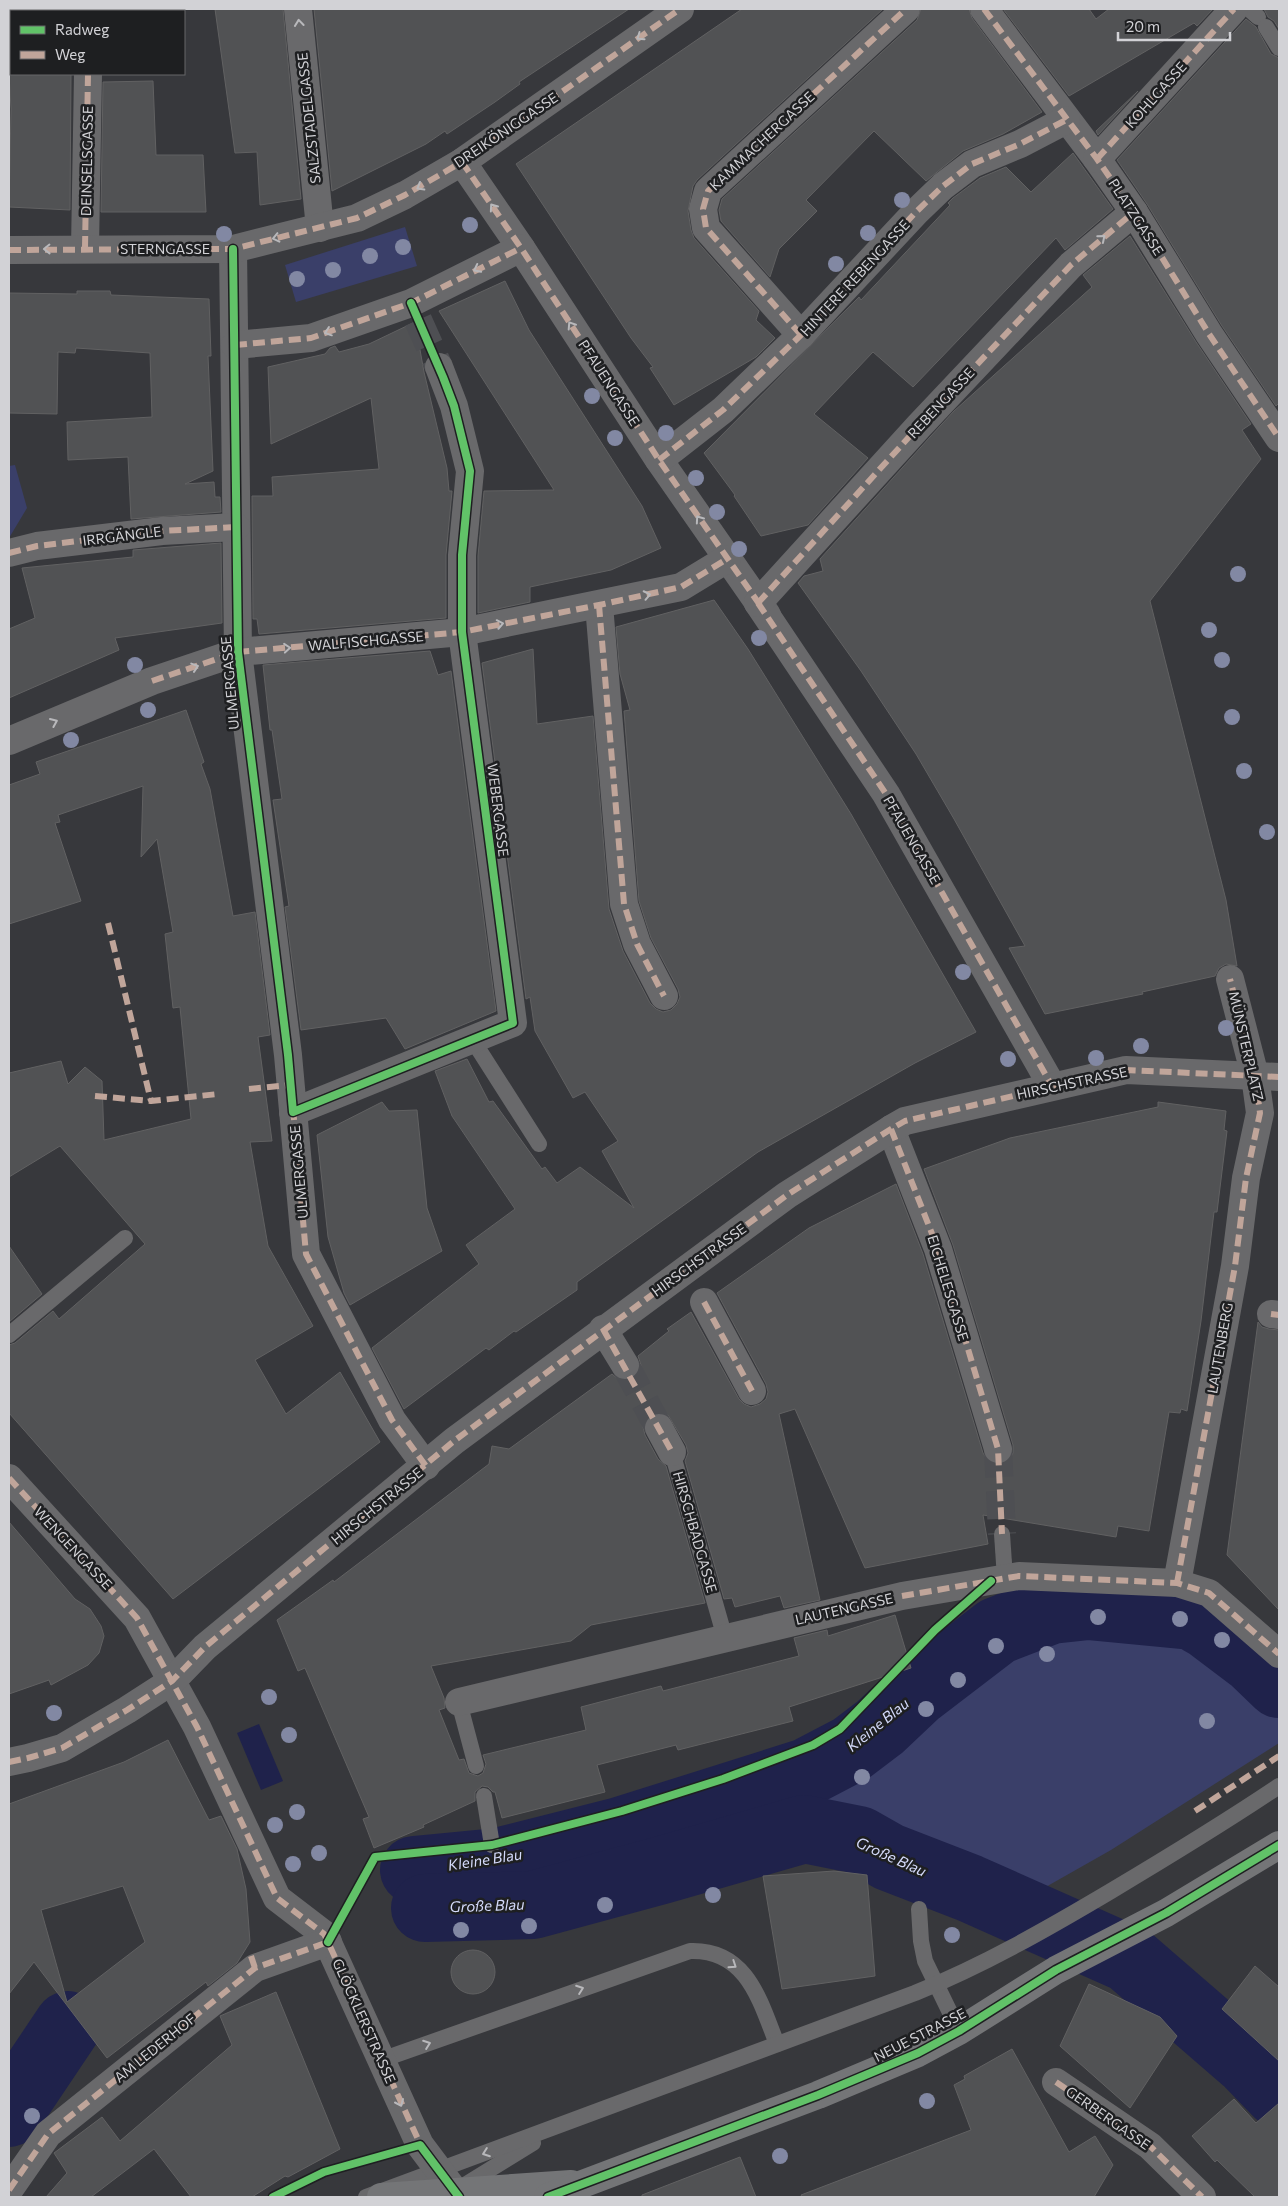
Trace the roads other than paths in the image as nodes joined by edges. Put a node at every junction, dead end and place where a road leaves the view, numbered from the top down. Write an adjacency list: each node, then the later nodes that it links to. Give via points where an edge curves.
1 (298, 9): 12 (street, SALZSTADELGASSE, one-way to 1)
2 (680, 9): 10 (street, DREIKÖNIGGASSE, one-way to 10)
3 (906, 9): 17 (street, KAMMACHERGASSE, via 708,191 703,210 706,228)
4 (984, 9): 8 (street, PLATZGASSE)
5 (1252, 16): 6 (lane); 9 (street, KOHLGASSE)
6 (1279, 48)
7 (88, 75): 13 (street, DEINSELSGASSE)
8 (1066, 120): 9 (street, PLATZGASSE); 17 (street, HINTERE REBENGASSE, via 972,164 943,186)
9 (1098, 159): 11 (street, PLATZGASSE)
10 (462, 162): 12 (street, DREIKÖNIGGASSE, one-way to 12, via 357,218); 15 (street, PFAUENGASSE, one-way to 10)
11 (1134, 212): 20 (street, PLATZGASSE, via 1209,334); 26 (street, REBENGASSE, one-way to 11, via 919,426 1071,265)
12 (320, 228): 14 (street, STERNGASSE, one-way to 14)
13 (85, 248): 14 (street, STERNGASSE); 16 (street, STERNGASSE, one-way to 16)
14 (233, 248): 18 (street, ULMERGASSE)
15 (521, 248): 18 (street, one-way to 18, via 415,312 311,338); 21 (street, PFAUENGASSE, one-way to 15)
16 (9, 250)
17 (801, 335): 21 (street, HINTERE REBENGASSE, via 723,410)
18 (235, 345): 22 (street, ULMERGASSE)
19 (439, 367): 27 (street, WEBERGASSE, via 454,406 470,471 462,555)
20 (1278, 436)
21 (659, 460): 24 (street, PFAUENGASSE, one-way to 21)
22 (236, 527): 23 (street, IRRGÄNGLE, via 37,546); 28 (street, ULMERGASSE)
23 (9, 553)
24 (727, 559): 25 (street, WALFISCHGASSE, one-way to 24, via 680,587); 26 (street, PFAUENGASSE)
25 (599, 605): 27 (street, WALFISCHGASSE, one-way to 25); 31 (street, via 622,891 637,944)
26 (762, 609): 34 (street, PFAUENGASSE, via 886,794)
27 (462, 632): 28 (street, WALFISCHGASSE, one-way to 27); 32 (street, WEBERGASSE, via 513,1023)
28 (238, 652): 29 (street, WALFISCHGASSE, one-way to 28, via 152,681); 35 (street, ULMERGASSE)
29 (9, 741)
30 (1230, 978): 33 (street, MÜNSTERPLATZ)
31 (664, 996)
32 (472, 1039): 35 (street, WEBERGASSE); 38 (lane)
33 (1267, 1076): 34 (street, HIRSCHSTRASSE, via 1126,1070); 36 (street, MÜNSTERPLATZ)
34 (1052, 1086): 37 (street, HIRSCHSTRASSE, via 905,1122)
35 (293, 1112): 48 (street, ULMERGASSE, via 306,1254 392,1420)
36 (1260, 1114): 52 (street, LAUTENBERG, via 1246,1178 1235,1266)
37 (891, 1129): 41 (street, HIRSCHSTRASSE, via 787,1195); 46 (street, EICHELESGASSE, via 938,1249)
38 (539, 1144)
39 (125, 1238): 42 (lane)
40 (704, 1302): 44 (street)
41 (603, 1329): 43 (street); 48 (street, HIRSCHSTRASSE, via 454,1441)
42 (9, 1334)
43 (624, 1365)
44 (752, 1391)
45 (659, 1428): 47 (street, HIRSCHBADGASSE)
46 (998, 1449)
47 (672, 1452): 53 (lane, HIRSCHBADGASSE)
48 (426, 1466): 55 (street, HIRSCHSTRASSE, via 205,1647)
49 (9, 1478): 55 (street, WENGENGASSE, via 138,1618)
50 (1002, 1534): 51 (lane)
51 (1004, 1578): 52 (street, LAUTENGASSE); 53 (street, LAUTENGASSE, via 902,1596)
52 (1177, 1583): 54 (street, LAUTENGASSE, via 1209,1593)
53 (725, 1638): 56 (street, LAUTENGASSE)
54 (1279, 1654)
55 (172, 1680): 57 (street, HIRSCHSTRASSE, via 62,1748); 64 (street, GLÖCKLERSTRASSE, via 198,1727 277,1898 324,1934)
56 (459, 1702): 58 (lane, LAUTENGASSE)
57 (9, 1762)
58 (476, 1766)
59 (1279, 1786): 65 (lane, via 1077,1911 981,1964)
60 (484, 1796): 61 (lane)
61 (492, 1845)
62 (1279, 1845): 66 (street, NEUE STRASSE, via 1191,1899 1068,1964)
63 (919, 1910): 65 (lane, via 920,1941)
64 (328, 1942): 68 (street, GLÖCKLERSTRASSE); 72 (street, AM LEDERHOF, via 255,1968 48,2134)
65 (935, 1984): 66 (lane); 67 (lane)
66 (959, 2030): 71 (street, NEUE STRASSE, via 862,2078)
67 (777, 2044): 68 (lane, one-way to 67, via 690,1951 715,1955 743,1972 752,1985); 70 (lane)
68 (381, 2060): 73 (street, GLÖCKLERSTRASSE, one-way to 73, via 420,2145)
69 (1056, 2082): 77 (street, GERBERGASSE, via 1150,2146)
70 (565, 2124): 73 (lane); 73 (lane, one-way to 73)
71 (587, 2183): 73 (street, NEUE STRASSE); 76 (street, NEUE STRASSE)
72 (9, 2190)
73 (449, 2191): 74 (lane); 75 (street, NEUE STRASSE)
74 (366, 2197)
75 (381, 2197)
76 (548, 2197)
77 (1202, 2197)

